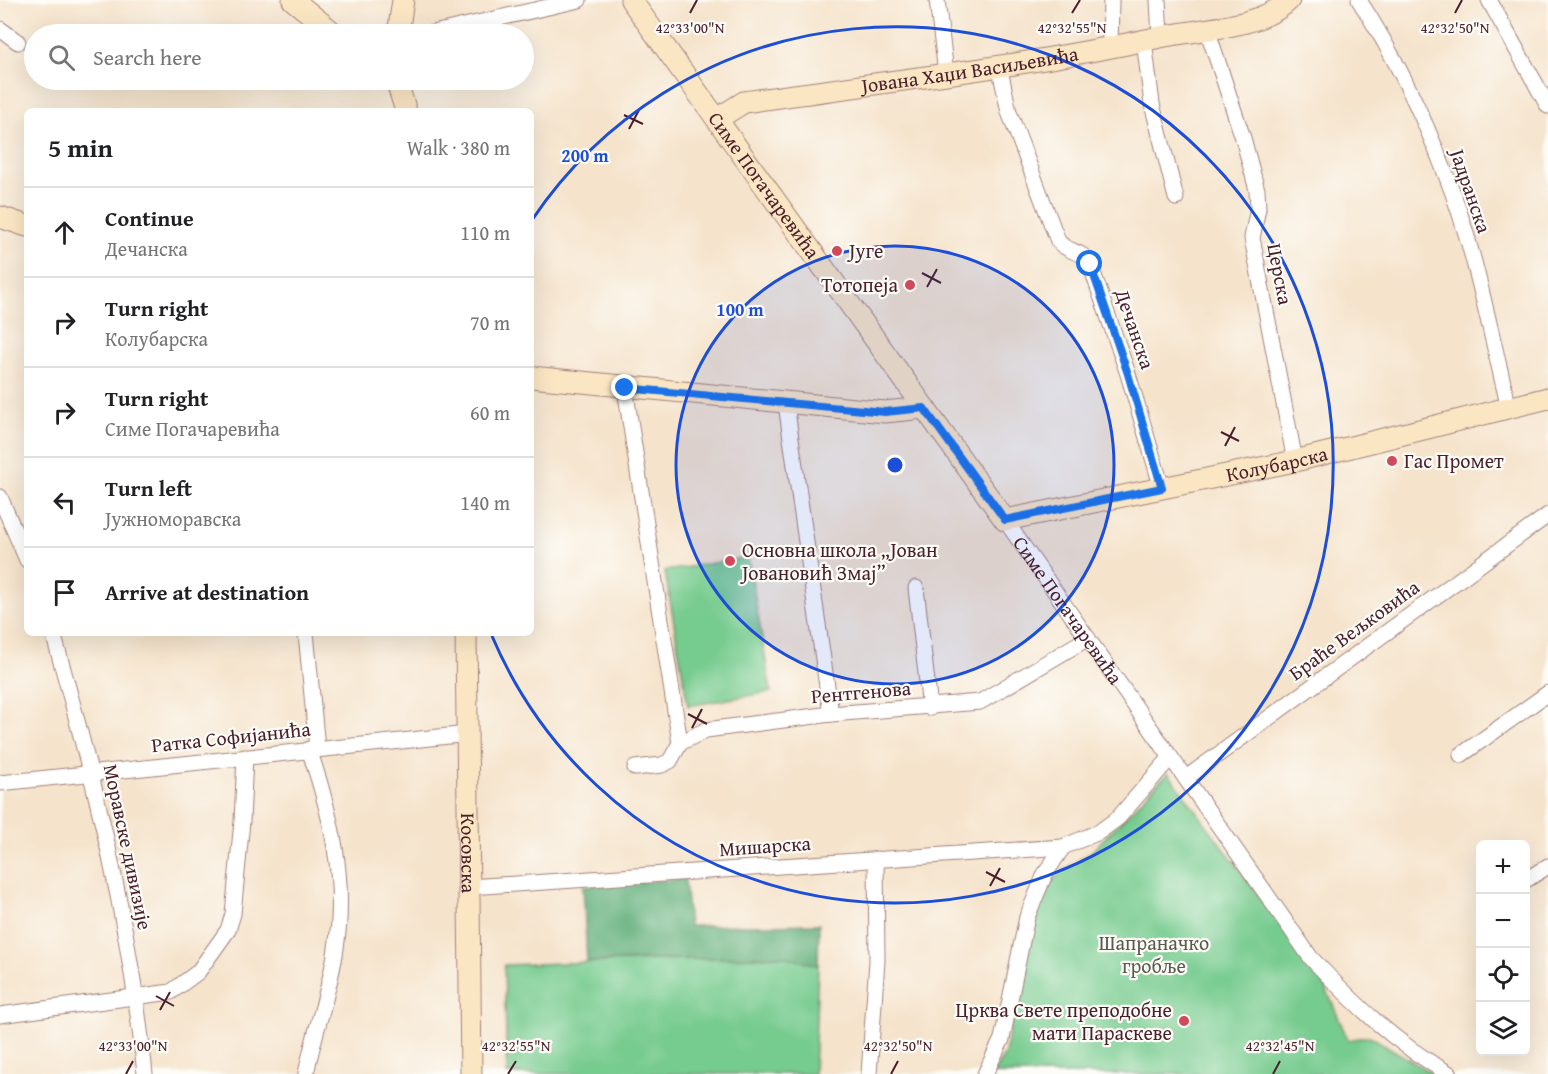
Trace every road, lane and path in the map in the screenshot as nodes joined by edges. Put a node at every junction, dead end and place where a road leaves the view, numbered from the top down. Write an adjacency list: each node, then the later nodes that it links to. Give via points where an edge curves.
1 (292, 0): 11 (street)
2 (403, 0): 12 (street)
3 (579, 0): 13 (street)
4 (631, 0): 24 (street, Симе Погачаревића)
5 (937, 0): 20 (street)
6 (1111, 0): 18 (street)
7 (1158, 0): 16 (street)
8 (1289, 0): 15 (street, Јована Хаџи Васиљевића, via 1269,15)
9 (1359, 0): 33 (street, Јадранска, via 1384,39 1447,176)
10 (1489, 0): 22 (street)
11 (322, 24)
12 (399, 24)
13 (473, 24)
14 (0, 29): 17 (street)
15 (1207, 29): 16 (street, Јована Хаџи Васиљевића); 34 (street, Церска, via 1257,190 1252,238)
16 (1152, 39): 18 (street, Јована Хаџи Васиљевића); 25 (street, via 1152,104)
17 (18, 42)
18 (1110, 47): 19 (street, Јована Хаџи Васиљевића)
19 (999, 65): 20 (street, Јована Хаџи Васиљевића); 35 (street, Дечанска, via 1009,112 1058,241 1068,250 1082,254 1090,264)
20 (946, 73): 24 (street, Јована Хаџи Васиљевића, via 744,102)
21 (399, 90): 23 (street)
22 (1548, 106)
23 (405, 108)
24 (717, 119): 32 (street, Симе Погачаревића)
25 (1176, 198)
26 (0, 217): 27 (street)
27 (24, 225)
28 (534, 377): 29 (street)
29 (625, 388): 31 (street); 49 (street)
30 (1548, 398): 33 (street, Колубарска)
31 (786, 404): 32 (street, via 885,412); 47 (street)
32 (924, 408): 38 (street, Симе Погачаревића)
33 (1509, 408): 34 (street, Колубарска)
34 (1295, 461): 35 (street, Колубарска)
35 (1162, 488): 38 (street, Колубарска)
36 (0, 497): 39 (street)
37 (1548, 515): 56 (street, Браће Вељковића)
38 (1005, 520): 44 (street, Симе Погачаревића)
39 (24, 553)
40 (916, 588): 46 (street)
41 (54, 636): 55 (street, Моравске дивизије)
42 (306, 636): 50 (street)
43 (466, 636): 48 (street, Косовска)
44 (1088, 638): 46 (street, Рентгенова, via 980,702); 53 (street, Симе Погачаревића)
45 (1548, 693): 51 (street)
46 (930, 708): 47 (street, Рентгенова)
47 (831, 714): 49 (street, Рентгенова, via 706,730)
48 (468, 734): 50 (street, Ратка Софијанића); 62 (street, Косовска)
49 (681, 743): 54 (street, Рентгенова, via 670,761)
50 (313, 748): 52 (street, Ратка Софијанића); 66 (street, via 333,830 339,898 337,947)
51 (1461, 755)
52 (245, 757): 55 (street, Ратка Софијанића); 63 (street, via 237,880 228,930 187,983 171,992)
53 (1170, 758): 56 (street, Симе Погачаревића); 58 (street, Мишарска, via 1118,818 1100,832)
54 (635, 768)
55 (93, 773): 57 (street, Ратка Софијанића); 63 (street, Моравске дивизије)
56 (1186, 778): 70 (street, Симе Погачаревића, via 1329,979 1392,1037)
57 (0, 783)
58 (1063, 847): 59 (street, Мишарска); 69 (street, via 1033,899 1002,1039)
59 (876, 859): 62 (street, Мишарска); 68 (street, via 877,961)
60 (1548, 866): 61 (street)
61 (1530, 877)
62 (470, 887): 67 (street, Косовска)
63 (137, 996): 64 (street); 65 (street, Моравске дивизије)
64 (0, 1015)
65 (145, 1074)
66 (306, 1074)
67 (471, 1074)
68 (869, 1074)
69 (985, 1074)
70 (1450, 1074)

